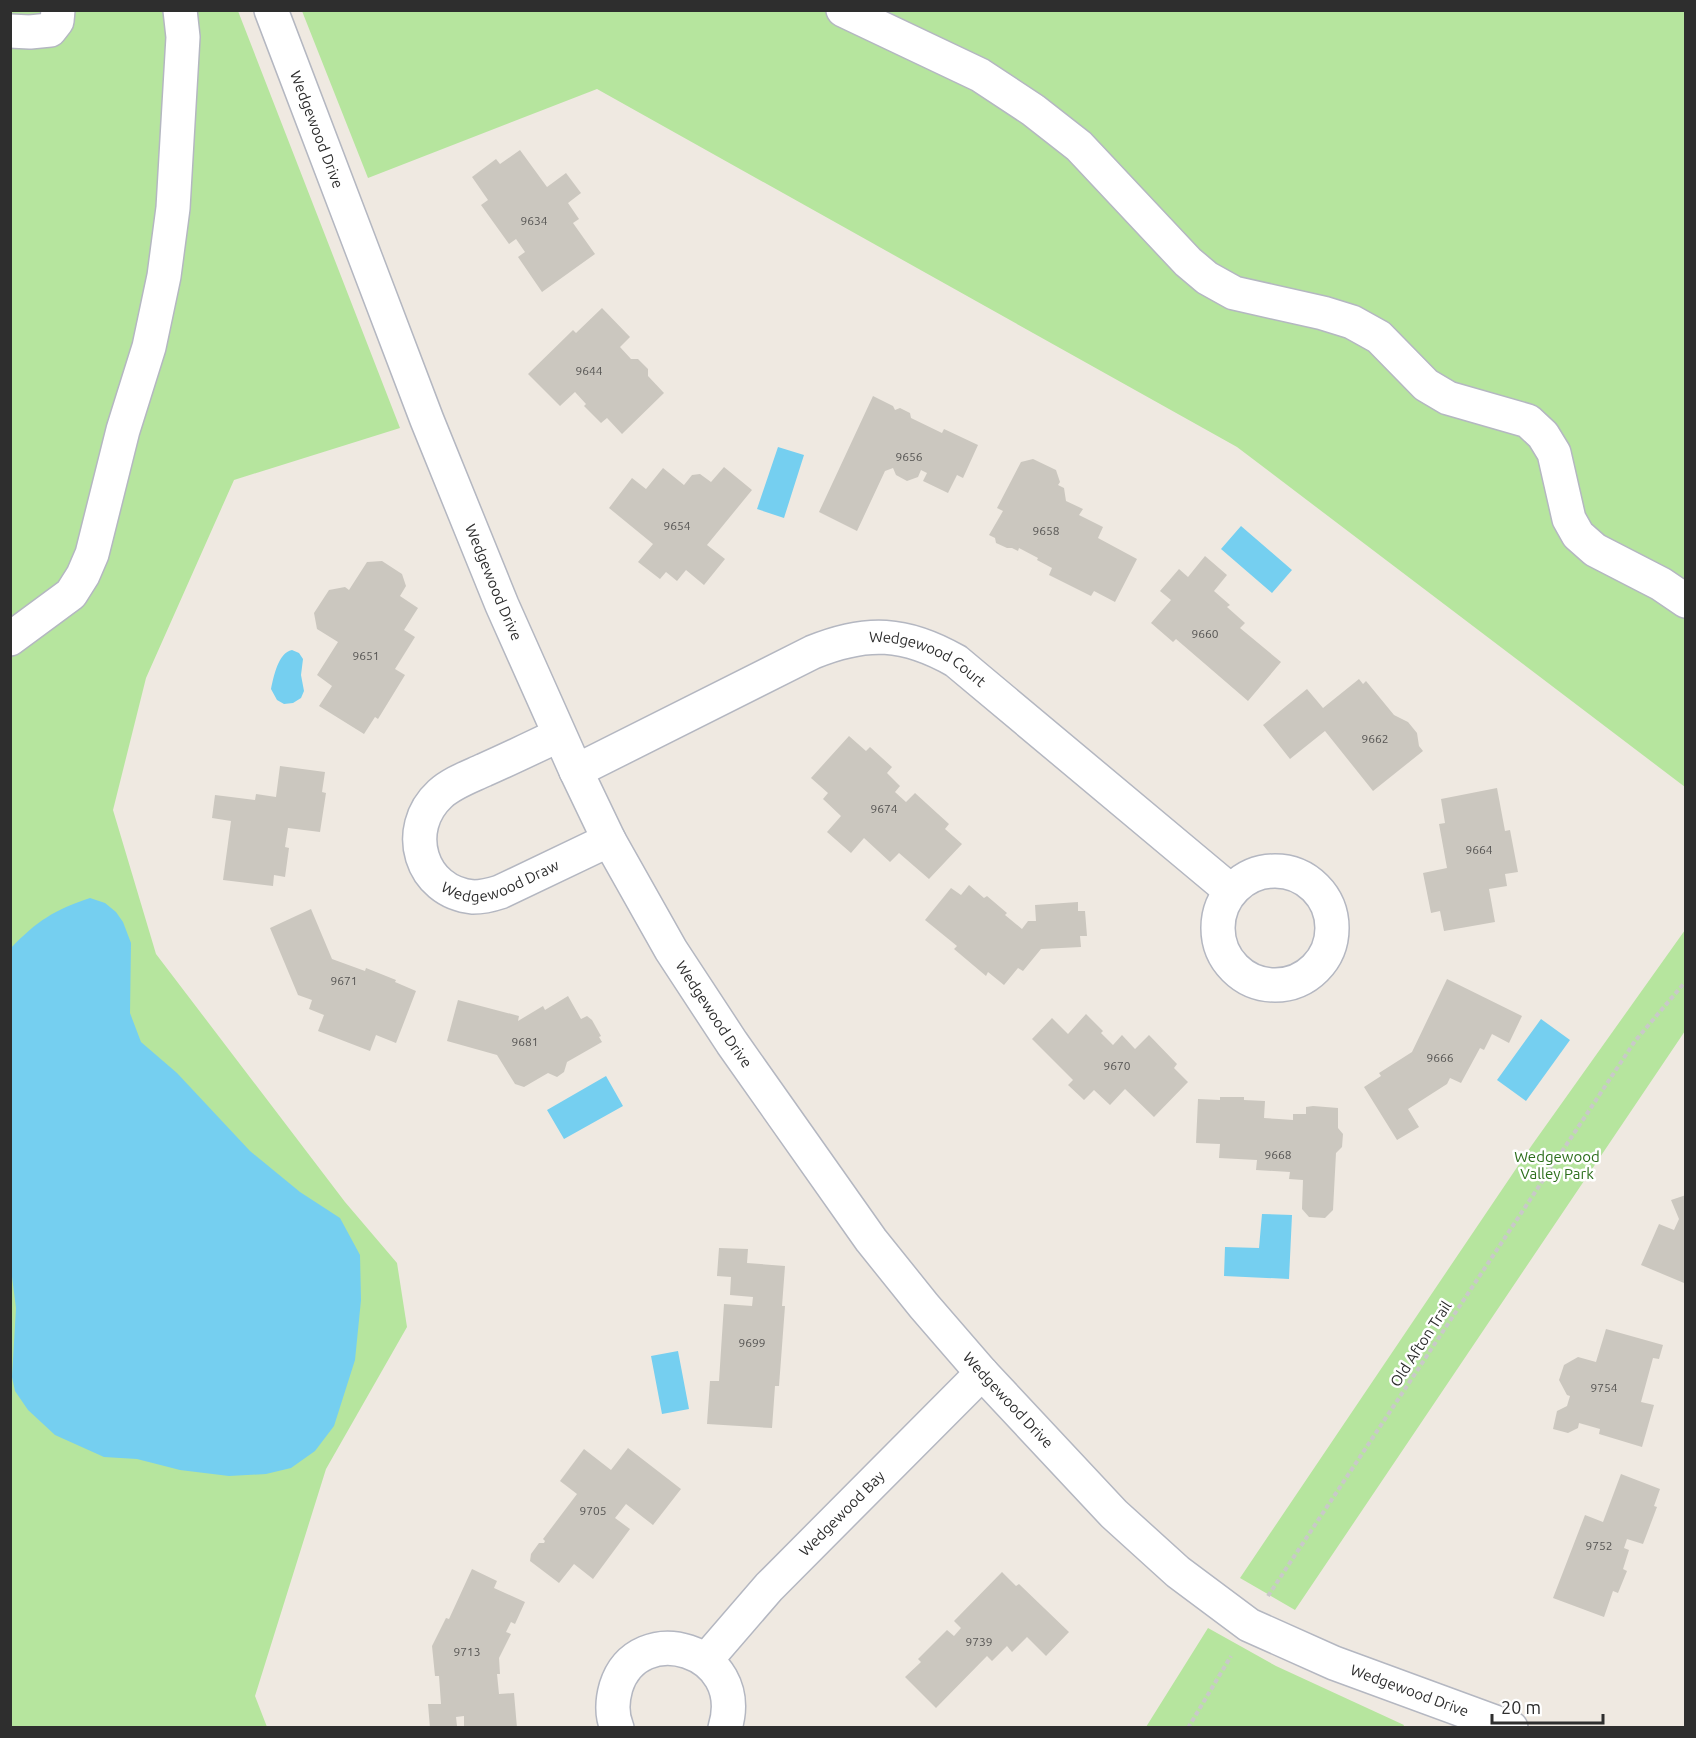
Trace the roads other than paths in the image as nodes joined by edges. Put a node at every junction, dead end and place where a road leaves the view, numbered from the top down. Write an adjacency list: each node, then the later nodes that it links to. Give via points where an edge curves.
1 (58, 10): 5 (street, via 57,21 50,30)
2 (180, 10): 7 (street, via 183,37 173,207 149,347 83,576 71,594)
3 (271, 10): 8 (street, Wedgewood Drive, via 427,420)
4 (843, 10): 6 (street, via 980,75 1034,110 1079,146 1207,278 1234,293 1352,322 1379,337 1426,385 1448,398 1528,421 1544,435 1554,453 1569,519 1578,536 1595,550)
5 (10, 31)
6 (1686, 601)
7 (10, 639)
8 (559, 735): 9 (street, Wedgewood Drive); 10 (street, Wedgewood Draw, via 456,783 438,796 420,831 419,844 426,867 453,891 484,896)
9 (576, 771): 10 (street, Wedgewood Drive); 11 (street, Wedgewood Court, via 813,652 852,638 887,637 921,645 956,661)
10 (609, 840): 12 (street, Wedgewood Drive, via 671,950 732,1043 871,1240)
11 (1231, 891)
12 (982, 1373): 13 (street, Wedgewood Bay, via 769,1587); 16 (street, Wedgewood Drive, via 1114,1514 1178,1572 1249,1625 1334,1663)
13 (706, 1660): 14 (street, via 688,1651 669,1648 648,1652 632,1663 619,1679 613,1698); 15 (street, via 727,1690)
14 (617, 1728)
15 (725, 1728)
16 (1511, 1728)

